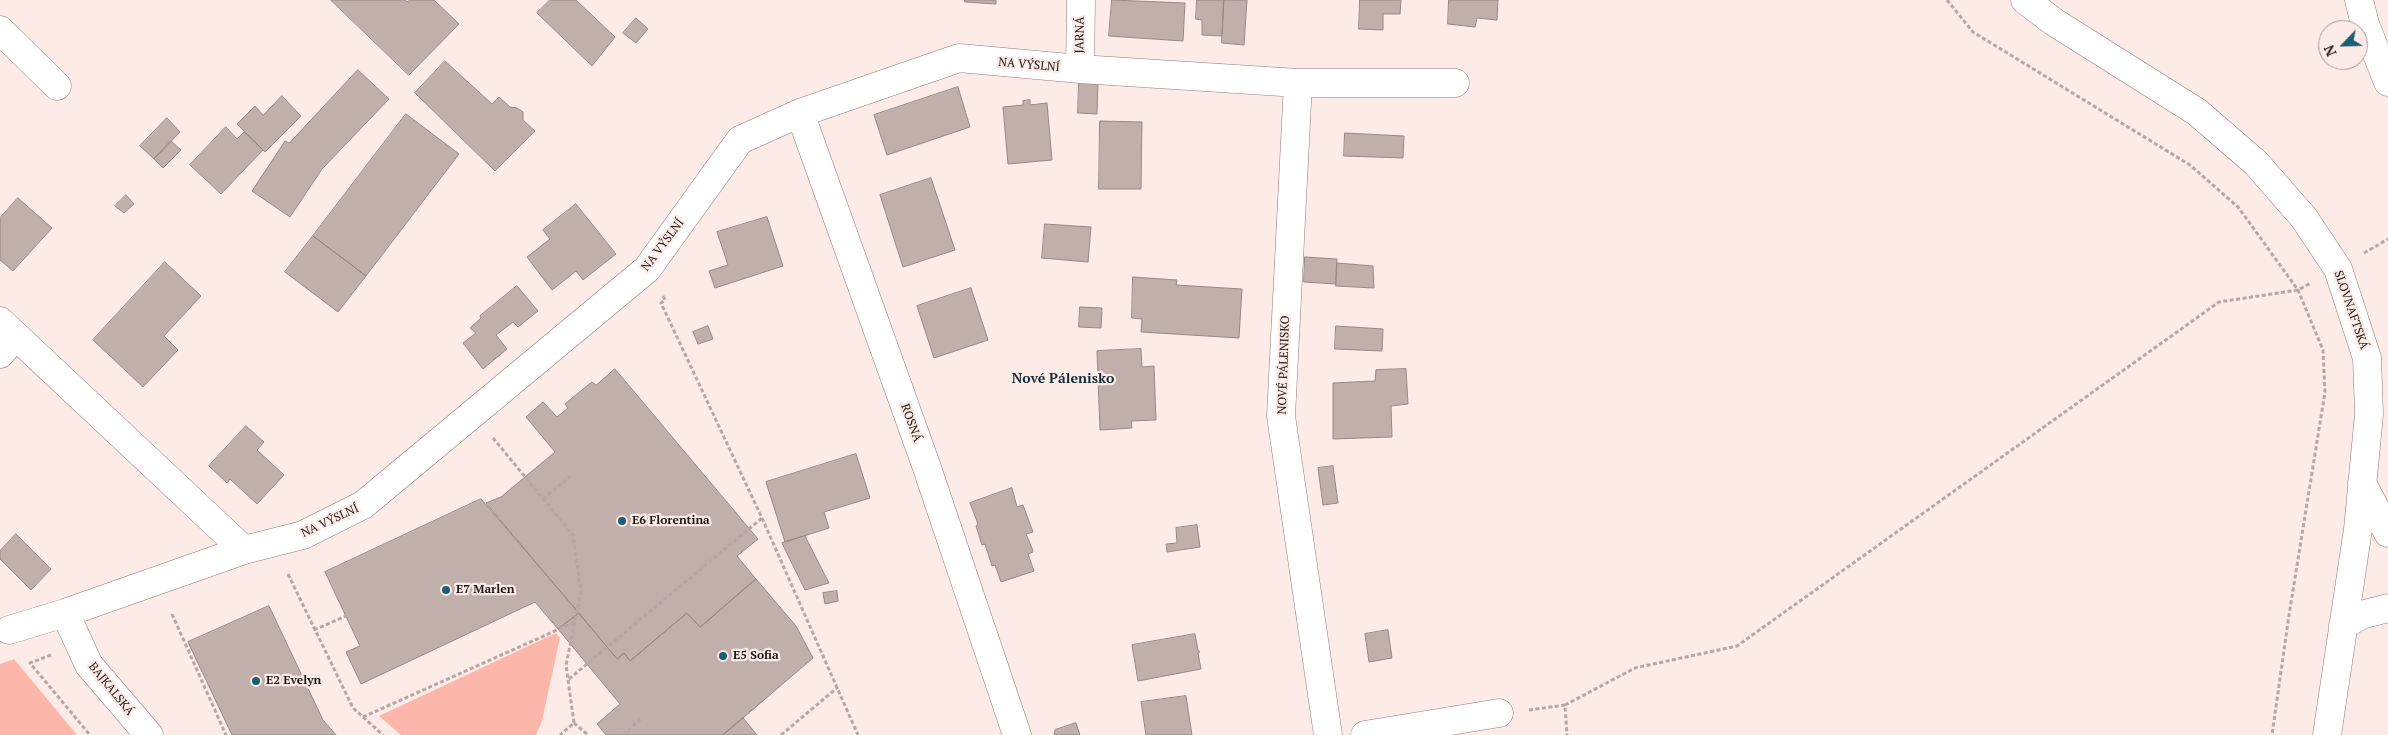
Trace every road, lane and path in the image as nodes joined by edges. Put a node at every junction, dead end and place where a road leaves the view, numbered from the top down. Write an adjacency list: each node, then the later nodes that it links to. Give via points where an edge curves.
1 (1081, 0): 6 (street, JARNÁ)
2 (1947, 0): 12 (path, via 1973,32 2190,165 2238,207)
3 (2025, 0): 17 (street, SLOVNAFTSKÁ, via 2054,22 2197,112 2256,163 2304,218 2338,269 2367,358 2369,414)
4 (2359, 0): 7 (street)
5 (0, 30): 10 (street)
6 (1080, 69): 8 (street, NA VÝSLNÍ); 11 (street, NA VÝSLNÍ, via 959,58)
7 (2388, 82)
8 (1298, 83): 9 (street, NA VÝSLNÍ); 49 (street, NOVÉ PÁLENISKO, via 1281,416)
9 (1455, 83)
10 (57, 86)
11 (800, 113): 21 (street, NA VÝSLNÍ, via 740,140 648,269 363,505 303,534); 48 (street, ROSNÁ, via 926,465)
12 (2298, 290): 34 (path, via 2219,302 1737,646 1635,668); 52 (path, via 2323,350 2325,392)
13 (661, 303): 19 (path)
14 (5, 337): 21 (street)
15 (487, 431): 18 (path)
16 (573, 474): 18 (path)
17 (2362, 483): 20 (street); 28 (street, SLOVNAFTSKÁ)
18 (543, 499): 27 (path, via 573,535 581,592)
19 (762, 518): 32 (path); 33 (path)
20 (2388, 533)
21 (244, 550): 24 (street, NA VÝSLNÍ)
22 (288, 574): 30 (path)
23 (2388, 608): 28 (street, via 2361,615)
24 (65, 613): 29 (street, NA VÝSLNÍ); 40 (street, BAJKALSKÁ, via 89,665)
25 (172, 614): 41 (path)
26 (346, 616): 30 (path)
27 (575, 622): 32 (path, via 566,665); 36 (path)
28 (2343, 626): 53 (street, SLOVNAFTSKÁ)
29 (9, 630)
30 (314, 630): 36 (path, via 354,708)
31 (55, 654): 39 (path, via 30,663)
32 (568, 680): 38 (path)
33 (838, 687): 46 (path); 47 (path)
34 (1565, 705): 35 (path); 51 (path)
35 (1500, 713): 50 (street)
36 (363, 718): 42 (path)
37 (642, 718): 45 (path)
38 (574, 723): 43 (path); 44 (path)
39 (90, 735)
40 (149, 735)
41 (226, 735)
42 (382, 735)
43 (560, 735)
44 (588, 735)
45 (623, 735)
46 (780, 735)
47 (858, 735)
48 (1017, 735)
49 (1328, 735)
50 (1365, 735)
51 (1567, 735)
52 (2272, 735)
53 (2327, 735)

